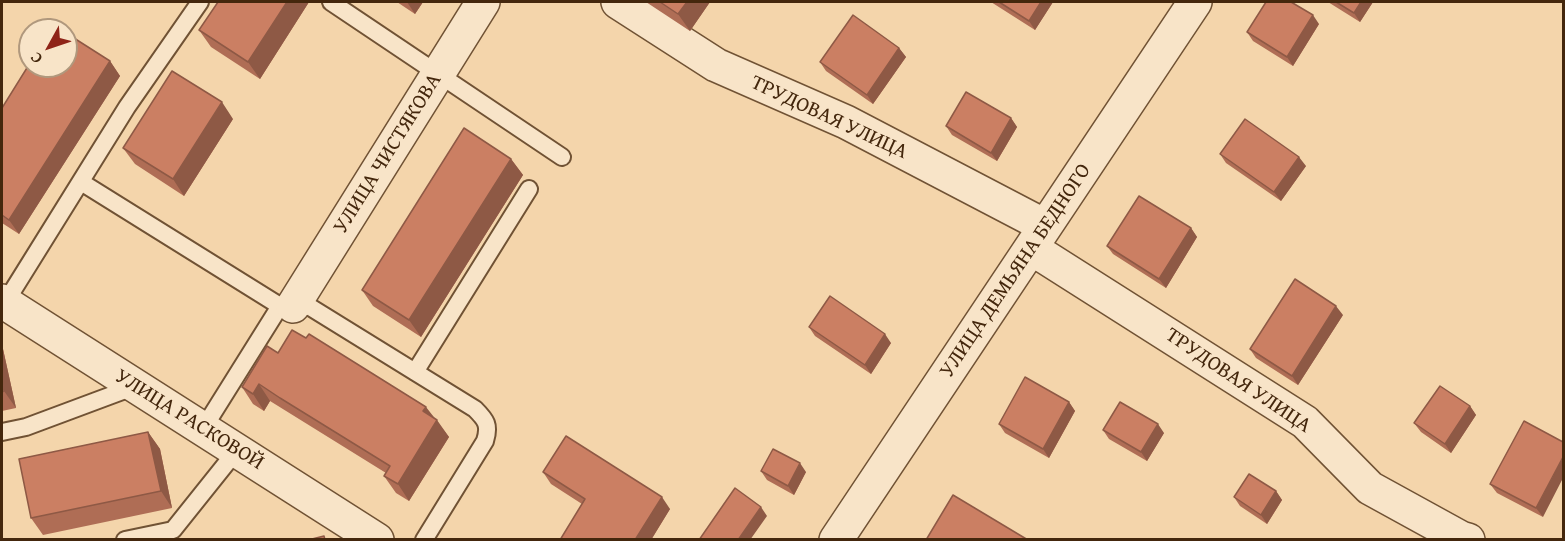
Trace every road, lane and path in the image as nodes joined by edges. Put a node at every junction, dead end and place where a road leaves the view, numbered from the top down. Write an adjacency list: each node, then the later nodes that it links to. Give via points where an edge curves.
1 (200, 2): 8 (lane)
2 (331, 2): 6 (lane)
3 (483, 2): 6 (street, УЛИЦА ЧИСТЯКОВА)
4 (618, 2): 10 (street, ТРУДОВАЯ УЛИЦА, via 716,65 846,122)
5 (1195, 2): 10 (street, УЛИЦА ДЕМЬЯНА БЕДНОГО)
6 (438, 74): 7 (lane); 12 (street, УЛИЦА ЧИСТЯКОВА)
7 (562, 157)
8 (81, 182): 11 (lane); 12 (lane)
9 (529, 189): 13 (lane)
10 (1038, 237): 22 (street, УЛИЦА ДЕМЬЯНА БЕДНОГО); 23 (street, ТРУДОВАЯ УЛИЦА, via 1305,422 1370,488)
11 (3, 302): 14 (street, УЛИЦА РАСКОВОЙ)
12 (287, 306): 13 (lane, via 310,307); 15 (lane)
13 (415, 372): 21 (lane, via 475,409 485,419 488,431)
14 (136, 386): 15 (street, УЛИЦА РАСКОВОЙ); 16 (lane, via 26,428)
15 (203, 429): 17 (street, УЛИЦА РАСКОВОЙ)
16 (2, 432)
17 (237, 450): 18 (lane); 20 (street, УЛИЦА РАСКОВОЙ)
18 (170, 535): 19 (lane)
19 (125, 540)
20 (377, 540)
21 (424, 540)
22 (836, 540)
23 (1468, 540)

